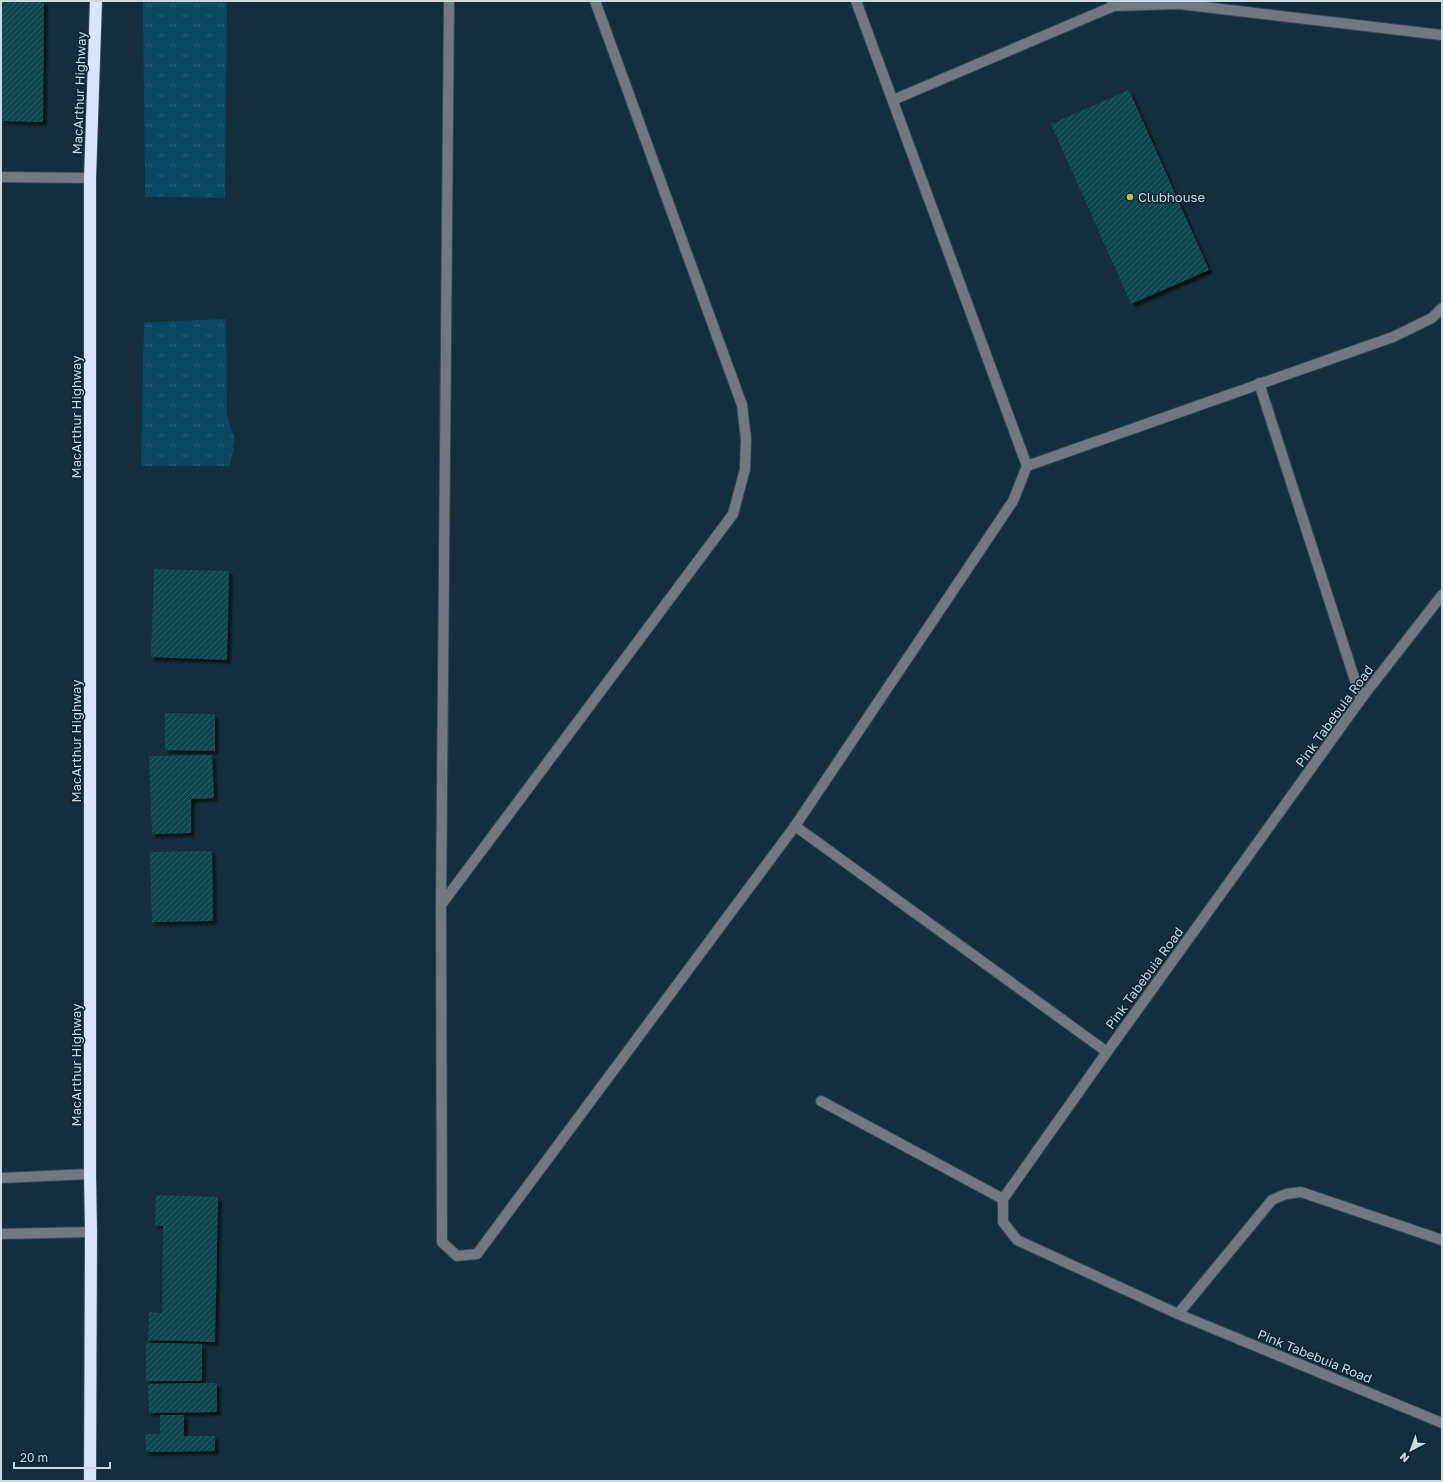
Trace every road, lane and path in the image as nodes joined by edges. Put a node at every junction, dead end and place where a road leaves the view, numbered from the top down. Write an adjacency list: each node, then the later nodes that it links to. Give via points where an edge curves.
1 (96, 1): 9 (highway, MacArthur Highway)
2 (449, 1): 16 (street)
3 (595, 1): 16 (street, via 742,405 746,439 745,469 733,514)
4 (856, 1): 7 (street)
5 (1113, 3): 6 (street, via 1178,4); 7 (street)
6 (1442, 35)
7 (893, 100): 12 (street)
8 (1, 177): 9 (street)
9 (90, 178): 19 (highway, MacArthur Highway)
10 (1442, 308): 11 (street, via 1432,318 1393,337)
11 (1259, 383): 12 (street); 14 (street)
12 (1027, 466): 15 (street, via 1013,501)
13 (1442, 595): 14 (street, Pink Tabebuia Road)
14 (1361, 699): 17 (street, Pink Tabebuia Road)
15 (795, 826): 16 (street, via 478,1254 457,1256 442,1242); 17 (street)
16 (441, 904)
17 (1107, 1052): 21 (street, Pink Tabebuia Road)
18 (821, 1101): 21 (street)
19 (90, 1174): 20 (street); 22 (highway, MacArthur Highway)
20 (1, 1178)
21 (1003, 1199): 25 (street, Pink Tabebuia Road, via 1003,1222 1017,1240)
22 (91, 1232): 23 (street); 27 (highway, MacArthur Highway)
23 (1, 1234)
24 (1442, 1240): 25 (street, via 1301,1192 1286,1194 1272,1200)
25 (1178, 1314): 26 (street, Pink Tabebuia Road)
26 (1442, 1423)
27 (90, 1481)

